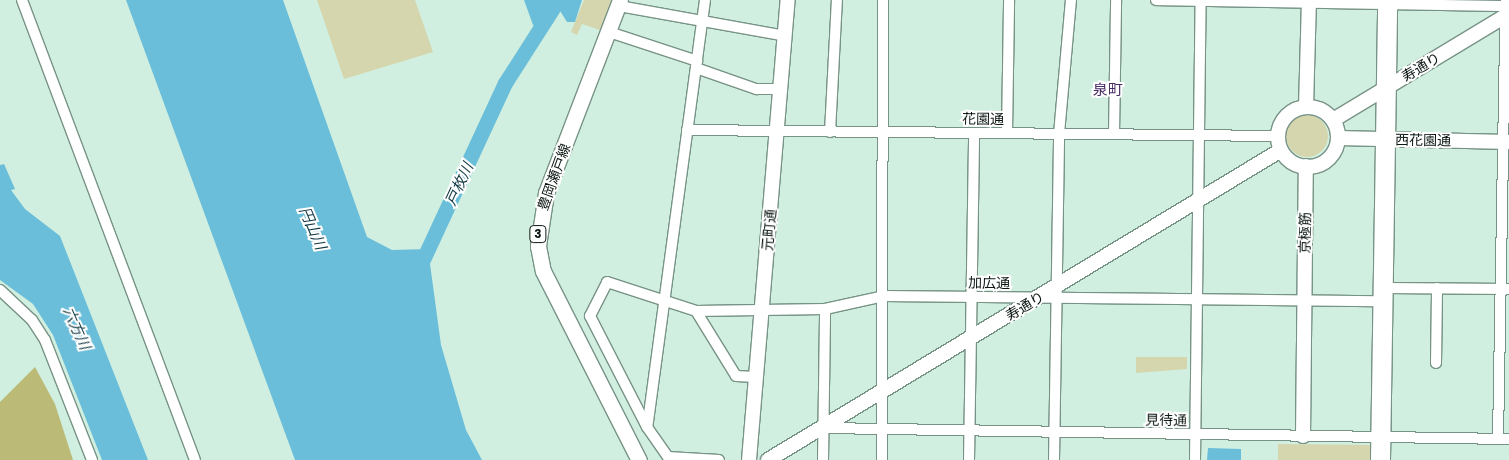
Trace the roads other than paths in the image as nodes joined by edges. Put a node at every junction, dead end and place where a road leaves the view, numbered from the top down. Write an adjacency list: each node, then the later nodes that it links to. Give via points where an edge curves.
1 (22, 0): 72 (street)
2 (705, 0): 15 (street)
3 (788, 0): 17 (street, 元町通)
4 (837, 0): 25 (street)
5 (883, 0): 26 (street)
6 (1009, 0): 28 (street)
7 (1071, 0): 29 (street)
8 (1116, 0): 30 (street)
9 (1156, 0): 10 (street)
10 (1201, 0): 11 (street); 31 (street)
11 (1309, 1): 12 (street); 21 (street)
12 (1387, 2): 14 (street); 19 (street)
13 (620, 3): 15 (street); 16 (main road, 豊岡瀬戸線 / 3)
14 (1507, 8): 19 (street, 寿通り); 35 (street)
15 (702, 22): 17 (street); 18 (street)
16 (609, 32): 18 (street); 66 (main road, 豊岡瀬戸線 / 3, via 546,192 538,246 543,272)
17 (785, 36): 20 (street, 元町通)
18 (696, 65): 20 (street, via 756,89); 23 (street)
19 (1386, 88): 22 (street, 寿通り); 34 (street)
20 (780, 89): 24 (street, 元町通)
21 (1306, 107): 22 (street, via 1321,110); 32 (street, via 1286,116)
22 (1333, 120): 33 (street)
23 (687, 130): 24 (street, 花園通); 50 (street)
24 (777, 131): 25 (street, 花園通); 51 (street, 元町通)
25 (830, 132): 26 (street, 花園通)
26 (886, 132): 27 (street, 花園通); 44 (street)
27 (974, 133): 28 (street, 花園通); 45 (street)
28 (1007, 133): 29 (street, 花園通)
29 (1059, 134): 30 (street, 花園通); 43 (street)
30 (1114, 134): 31 (street, 花園通)
31 (1199, 135): 32 (street, 花園通); 38 (street)
32 (1278, 136): 36 (street)
33 (1338, 138): 34 (street, 西花園通); 37 (street, via 1328,159)
34 (1385, 139): 35 (street, 西花園通); 39 (street); 49 (street)
35 (1506, 142): 41 (street)
36 (1281, 150): 37 (street, via 1294,163); 38 (street, 寿通り)
37 (1306, 166): 48 (street, 京極筋)
38 (1198, 201): 43 (street, 寿通り); 47 (street)
39 (1388, 288): 40 (street); 68 (street)
40 (1437, 288): 41 (street); 55 (street)
41 (1505, 289): 56 (street)
42 (0, 290): 71 (street, via 32,320 45,340)
43 (1056, 293): 46 (street, 寿通り); 47 (street); 64 (street)
44 (884, 296): 45 (street, 加広通); 52 (street, 加広通); 58 (street)
45 (972, 297): 46 (street, 加広通); 54 (street)
46 (1040, 298): 54 (street, 寿通り)
47 (1197, 300): 48 (street); 65 (street)
48 (1304, 300): 49 (street); 67 (street, 京極筋)
49 (1378, 301): 68 (street)
50 (664, 303): 53 (street, 加広通); 60 (street); 60 (street, 加広通, via 607,282 590,316)
51 (762, 308): 52 (street, 加広通); 53 (street, 加広通); 57 (street, 元町通)
52 (825, 309): 61 (street)
53 (696, 311): 57 (street, via 736,376)
54 (971, 339): 58 (street, 寿通り); 63 (street)
55 (1436, 363)
56 (1504, 366): 59 (street)
57 (756, 377): 76 (street, 元町通)
58 (883, 391): 61 (street, 寿通り); 62 (street)
59 (1504, 402): 69 (street)
60 (647, 427): 75 (street, via 668,457)
61 (823, 428): 62 (street, 見待通); 77 (street, 寿通り); 78 (street)
62 (882, 429): 63 (street, 見待通); 79 (street)
63 (970, 431): 64 (street, 見待通); 80 (street)
64 (1054, 432): 65 (street, 見待通); 81 (street)
65 (1195, 435): 67 (street, 見待通); 82 (street)
66 (627, 436): 73 (main road, 豊岡瀬戸線 / 3); 74 (street)
67 (1303, 436): 68 (street, 見待通)
68 (1381, 437): 69 (street, 見待通); 83 (street); 84 (street)
69 (1498, 439): 70 (street, 見待通)
70 (1509, 439)
71 (92, 460)
72 (195, 460)
73 (638, 460)
74 (648, 460)
75 (720, 460)
76 (749, 460)
77 (768, 460)
78 (823, 460)
79 (882, 460)
80 (969, 460)
81 (1054, 460)
82 (1194, 460)
83 (1376, 460)
84 (1385, 460)

